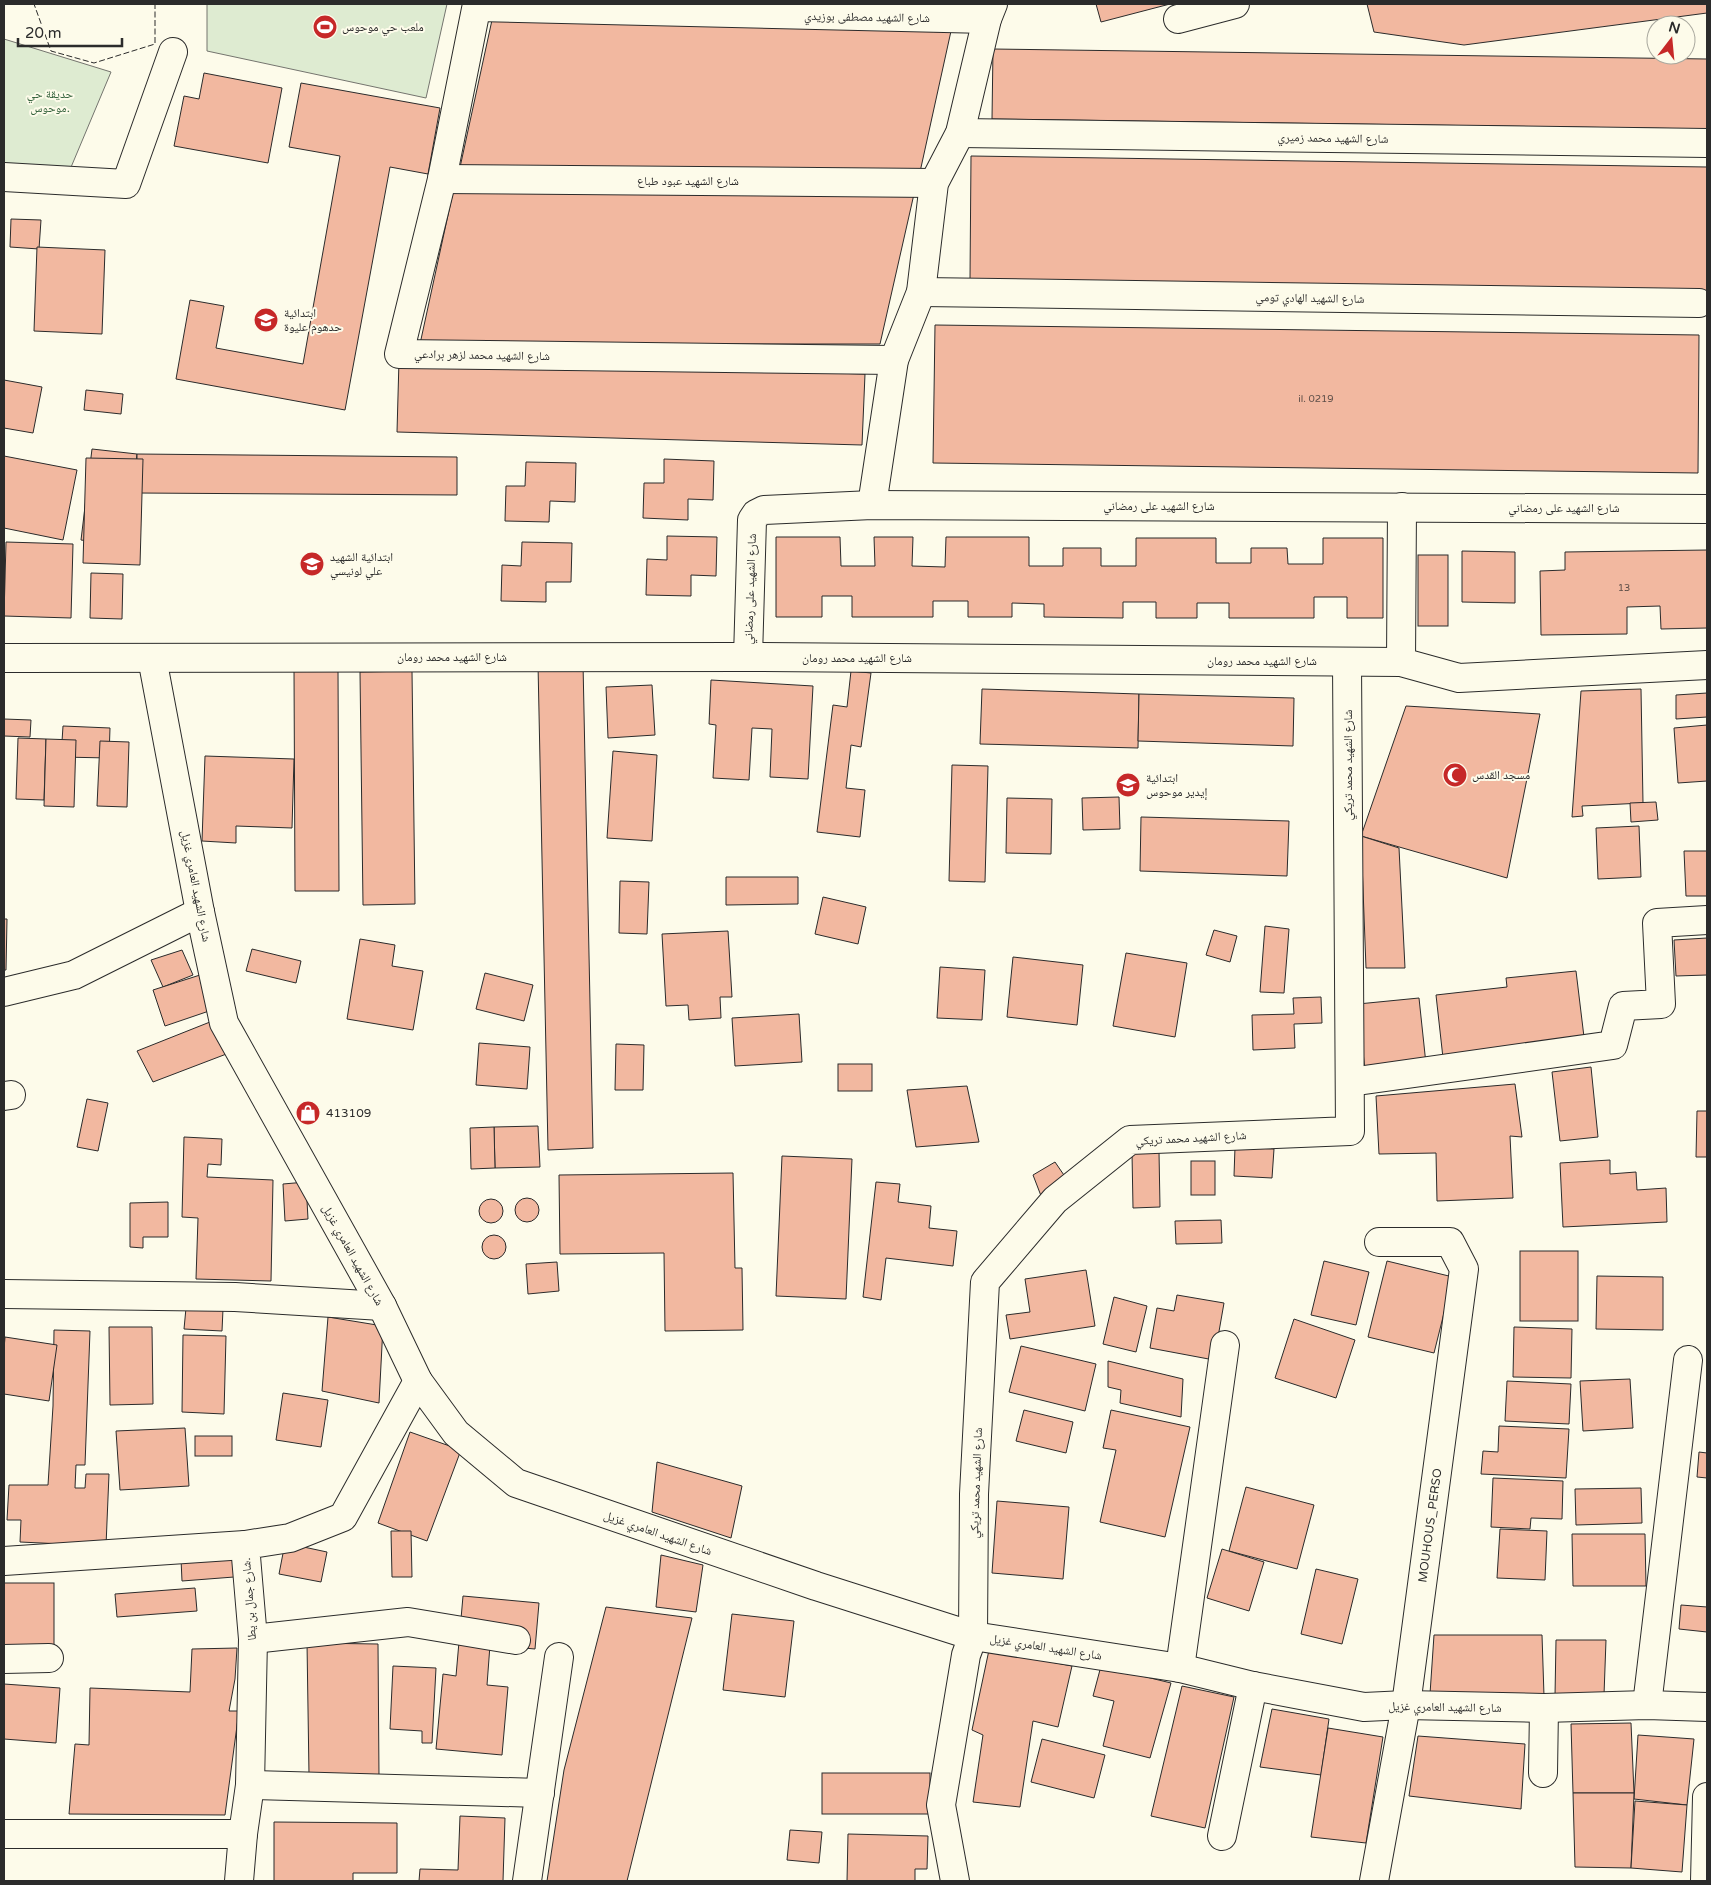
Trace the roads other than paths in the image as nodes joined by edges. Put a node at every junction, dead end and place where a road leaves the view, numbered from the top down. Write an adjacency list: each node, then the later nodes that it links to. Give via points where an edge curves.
1 (1235, 4): 4 (street)
2 (477, 6): 3 (street, شارع الشهيد مصطفى بوزيدي); 9 (street, شارع الشهيد محمد لزهر برادعي)
3 (990, 12): 6 (street)
4 (1178, 19)
5 (173, 52): 8 (street, via 126,184)
6 (960, 133): 7 (street, شارع الشهيد محمد زميري); 10 (street)
7 (1707, 143)
8 (4, 177)
9 (442, 179): 10 (street, شارع الشهيد عبود طباع); 13 (street, شارع الشهيد محمد لزهر برادعي, via 399,354)
10 (934, 183): 11 (street)
11 (921, 292): 12 (street, شارع الشهيد الهادي تومي); 13 (street)
12 (1699, 303)
13 (894, 360): 14 (street)
14 (872, 505): 15 (street, شارع الشهيد على رمضاني); 17 (street, شارع الشهيد على رمضاني, via 764,510 756,514 752,520)
15 (1402, 507): 16 (street, شارع الشهيد على رمضاني); 21 (street)
16 (1707, 509)
17 (748, 657): 19 (street, شارع الشهيد محمد رومان); 20 (street, شارع الشهيد محمد رومان)
18 (4, 658): 19 (street, شارع الشهيد محمد رومان)
19 (152, 658): 23 (street, شارع الشهيد العامري غزيل)
20 (1347, 662): 21 (street, شارع الشهيد محمد رومان); 26 (street, شارع الشهيد محمد تريكي)
21 (1401, 662): 22 (street, شارع الشهيد محمد رومان, via 1459,678)
22 (1707, 666)
23 (200, 912): 25 (street, via 74,975); 29 (street, شارع الشهيد العامري غزيل, via 224,1023)
24 (1707, 920): 26 (street, via 1657,923 1661,1004 1623,1006 1612,1045)
25 (4, 992)
26 (1350, 1082): 35 (street, شارع الشهيد محمد تريكي, via 1350,1131 1130,1140 1055,1200 986,1282 974,1494)
27 (1379, 1242): 44 (street, MOUHOUS_PERSO, via 1450,1242 1464,1269)
28 (4, 1294): 29 (street, via 235,1297)
29 (382, 1306): 32 (street, شارع الشهيد العامري غزيل)
30 (1225, 1345): 41 (street)
31 (1688, 1360): 43 (street)
32 (418, 1381): 33 (street, شارع جمال بن يطا., via 343,1517 290,1538); 35 (street, شارع الشهيد العامري غزيل, via 456,1433 516,1483)
33 (245, 1545): 34 (street); 36 (street, شارع جمال بن يطا.)
34 (4, 1561)
35 (973, 1636): 41 (street, شارع الشهيد العامري غزيل); 56 (street, شارع الشهيد محمد تريكي, via 966,1655 941,1805)
36 (253, 1639): 37 (street, via 408,1622); 48 (street, شارع جمال بن يطا.)
37 (516, 1640)
38 (559, 1657): 49 (street)
39 (48, 1658): 40 (street)
40 (4, 1659)
41 (1180, 1668): 42 (street, شارع الشهيد العامري غزيل)
42 (1253, 1686): 44 (street, شارع الشهيد العامري غزيل, via 1364,1707); 53 (street)
43 (1647, 1704): 45 (street, شارع الشهيد العامري غزيل); 46 (street, شارع الشهيد العامري غزيل)
44 (1406, 1705): 45 (street, شارع الشهيد العامري غزيل); 57 (street, MOUHOUS_PERSO)
45 (1544, 1708): 47 (street)
46 (1707, 1708)
47 (1543, 1773)
48 (250, 1785): 49 (street); 52 (street, شارع جمال بن يطا.)
49 (540, 1793): 55 (street)
50 (1707, 1796): 58 (street)
51 (4, 1834): 52 (street)
52 (243, 1834): 54 (street, شارع جمال بن يطا.)
53 (1222, 1836)
54 (239, 1881)
55 (527, 1881)
56 (955, 1881)
57 (1374, 1881)
58 (1705, 1881)

